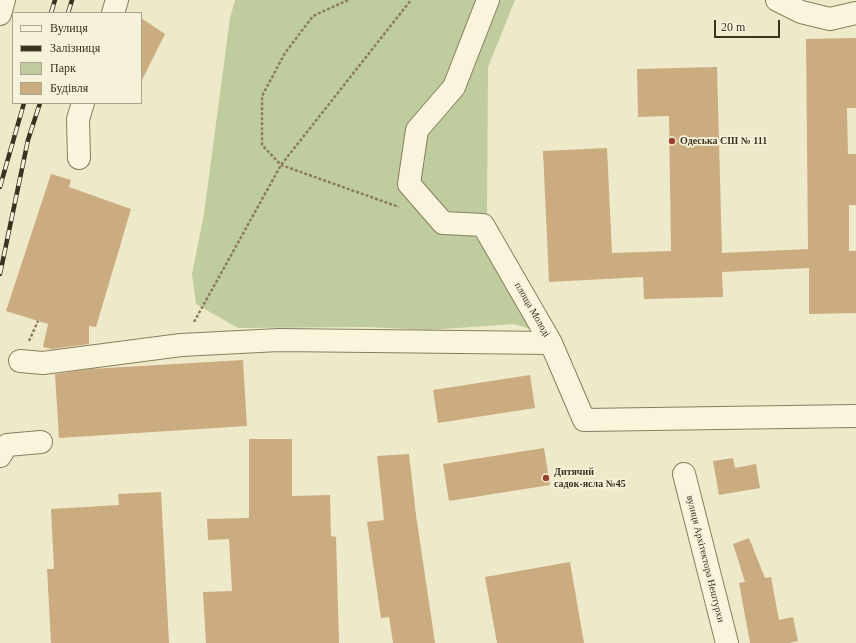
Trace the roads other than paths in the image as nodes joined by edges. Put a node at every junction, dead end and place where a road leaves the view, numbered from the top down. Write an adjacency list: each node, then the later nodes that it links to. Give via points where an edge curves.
1 (4, 0): 7 (street)
2 (117, 0): 5 (street)
3 (488, 0): 10 (street, площа Молоді, via 454,87 417,130 409,184 443,223 482,225)
4 (777, 0): 6 (street, via 801,12 830,19)
5 (113, 12)
6 (856, 13)
7 (0, 14)
8 (83, 104): 9 (street, via 78,119)
9 (79, 158)
10 (551, 343): 11 (street, via 279,340 181,345 43,363); 12 (street, площа Молоді, via 584,420)
11 (20, 361)
12 (856, 416)
13 (41, 442): 14 (street, via 7,445)
14 (0, 456)
15 (684, 474): 16 (street, вулиця Архітектора Нештурхи)
16 (726, 643)

